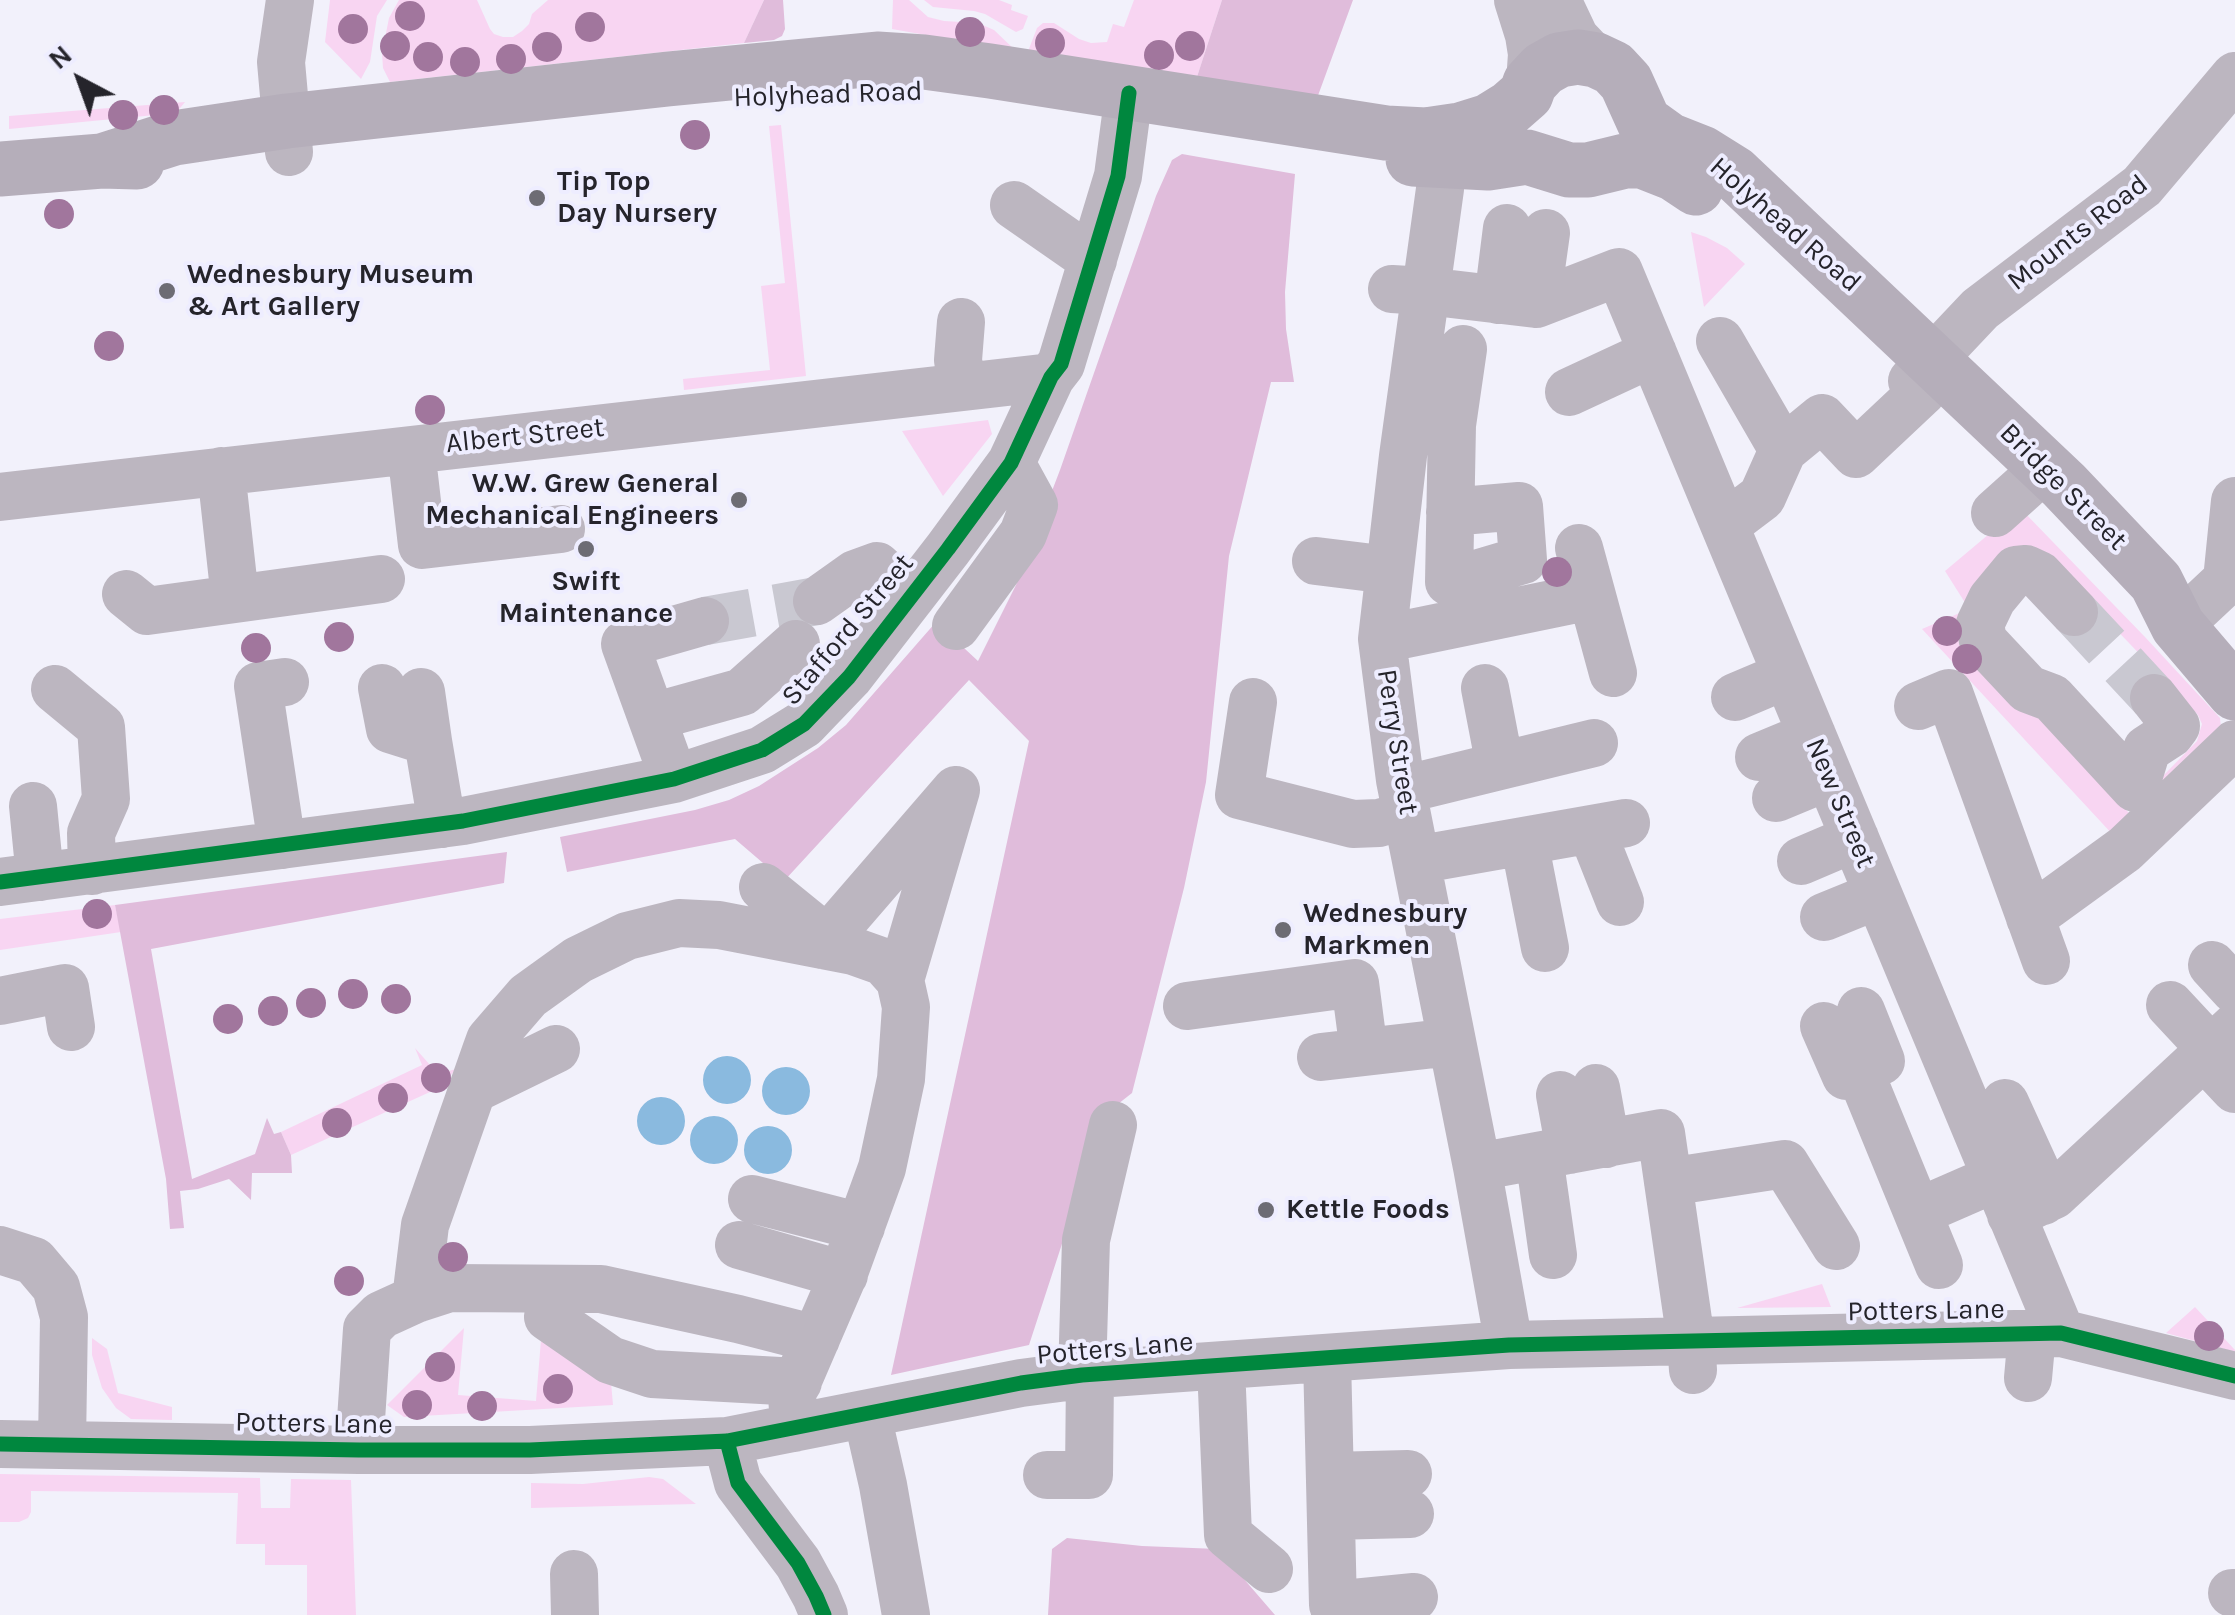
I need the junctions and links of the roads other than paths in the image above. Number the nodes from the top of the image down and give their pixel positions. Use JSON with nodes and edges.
{"nodes":[{"id":1,"x":290,"y":0,"type":"edge"},
{"id":2,"x":1518,"y":0,"type":"edge"},
{"id":3,"x":1557,"y":0,"type":"edge"},
{"id":4,"x":1596,"y":60,"type":"junction"},
{"id":5,"x":2235,"y":76,"type":"edge"},
{"id":6,"x":1528,"y":89,"type":"junction"},
{"id":7,"x":1634,"y":103,"type":"junction"},
{"id":8,"x":1127,"y":108,"type":"junction"},
{"id":9,"x":288,"y":137,"type":"junction"},
{"id":10,"x":1440,"y":148,"type":"junction"},
{"id":11,"x":1552,"y":164,"type":"junction"},
{"id":12,"x":1606,"y":164,"type":"junction"},
{"id":13,"x":0,"y":169,"type":"edge"},
{"id":14,"x":1014,"y":206,"type":"dead end"},
{"id":15,"x":1527,"y":230,"type":"dead end"},
{"id":16,"x":1093,"y":260,"type":"junction"},
{"id":17,"x":1409,"y":290,"type":"junction"},
{"id":18,"x":1517,"y":302,"type":"junction"},
{"id":19,"x":1720,"y":341,"type":"dead end"},
{"id":20,"x":1652,"y":353,"type":"junction"},
{"id":21,"x":1922,"y":375,"type":"junction"},
{"id":22,"x":1051,"y":377,"type":"junction"},
{"id":23,"x":1569,"y":392,"type":"dead end"},
{"id":24,"x":1441,"y":426,"type":"junction"},
{"id":25,"x":411,"y":450,"type":"junction"},
{"id":26,"x":1782,"y":450,"type":"junction"},
{"id":27,"x":243,"y":457,"type":"junction"},
{"id":28,"x":1012,"y":463,"type":"junction"},
{"id":29,"x":0,"y":496,"type":"edge"},
{"id":30,"x":2235,"y":501,"type":"edge"},
{"id":31,"x":1450,"y":512,"type":"dead end"},
{"id":32,"x":562,"y":529,"type":"dead end"},
{"id":33,"x":1735,"y":538,"type":"junction"},
{"id":34,"x":2091,"y":554,"type":"junction"},
{"id":35,"x":1316,"y":561,"type":"dead end"},
{"id":36,"x":1389,"y":570,"type":"junction"},
{"id":37,"x":380,"y":579,"type":"dead end"},
{"id":38,"x":126,"y":594,"type":"dead end"},
{"id":39,"x":911,"y":597,"type":"junction"},
{"id":40,"x":235,"y":598,"type":"junction"},
{"id":41,"x":817,"y":600,"type":"tunnel mouth"},
{"id":42,"x":2074,"y":612,"type":"tunnel mouth"},
{"id":43,"x":705,"y":621,"type":"tunnel mouth"},
{"id":44,"x":956,"y":626,"type":"dead end"},
{"id":45,"x":2178,"y":626,"type":"junction"},
{"id":46,"x":1777,"y":638,"type":"junction"},
{"id":47,"x":1382,"y":639,"type":"junction"},
{"id":48,"x":796,"y":644,"type":"dead end"},
{"id":49,"x":1621,"y":654,"type":"dead end"},
{"id":50,"x":285,"y":682,"type":"dead end"},
{"id":51,"x":1484,"y":688,"type":"dead end"},
{"id":52,"x":2233,"y":688,"type":"edge"},
{"id":53,"x":54,"y":689,"type":"dead end"},
{"id":54,"x":402,"y":690,"type":"dead end"},
{"id":55,"x":1735,"y":697,"type":"dead end"},
{"id":56,"x":2154,"y":698,"type":"tunnel mouth"},
{"id":57,"x":1253,"y":702,"type":"dead end"},
{"id":58,"x":652,"y":717,"type":"junction"},
{"id":59,"x":1937,"y":725,"type":"dead end"},
{"id":60,"x":1594,"y":744,"type":"dead end"},
{"id":61,"x":2235,"y":744,"type":"edge"},
{"id":62,"x":1820,"y":756,"type":"junction"},
{"id":63,"x":1500,"y":766,"type":"junction"},
{"id":64,"x":1768,"y":778,"type":"dead end"},
{"id":65,"x":674,"y":780,"type":"junction"},
{"id":66,"x":2147,"y":801,"type":"junction"},
{"id":67,"x":33,"y":806,"type":"dead end"},
{"id":68,"x":1408,"y":822,"type":"junction"},
{"id":69,"x":442,"y":824,"type":"junction"},
{"id":70,"x":1854,"y":838,"type":"junction"},
{"id":71,"x":1524,"y":841,"type":"junction"},
{"id":72,"x":282,"y":845,"type":"junction"},
{"id":73,"x":1801,"y":861,"type":"dead end"},
{"id":74,"x":92,"y":871,"type":"junction"},
{"id":75,"x":20,"y":880,"type":"edge"},
{"id":76,"x":763,"y":887,"type":"dead end"},
{"id":77,"x":1878,"y":895,"type":"junction"},
{"id":78,"x":1620,"y":902,"type":"dead end"},
{"id":79,"x":1824,"y":916,"type":"dead end"},
{"id":80,"x":824,"y":942,"type":"junction"},
{"id":81,"x":1545,"y":948,"type":"dead end"},
{"id":82,"x":900,"y":980,"type":"junction"},
{"id":83,"x":0,"y":1001,"type":"edge"},
{"id":84,"x":2170,"y":1005,"type":"dead end"},
{"id":85,"x":1187,"y":1006,"type":"dead end"},
{"id":86,"x":1843,"y":1018,"type":"dead end"},
{"id":87,"x":71,"y":1026,"type":"dead end"},
{"id":88,"x":1452,"y":1042,"type":"junction"},
{"id":89,"x":556,"y":1050,"type":"dead end"},
{"id":90,"x":2221,"y":1055,"type":"edge"},
{"id":91,"x":472,"y":1090,"type":"junction"},
{"id":92,"x":1578,"y":1092,"type":"dead end"},
{"id":93,"x":2005,"y":1103,"type":"dead end"},
{"id":94,"x":1113,"y":1125,"type":"dead end"},
{"id":95,"x":1572,"y":1150,"type":"junction"},
{"id":96,"x":1477,"y":1167,"type":"junction"},
{"id":97,"x":1668,"y":1182,"type":"junction"},
{"id":98,"x":2017,"y":1198,"type":"junction"},
{"id":99,"x":1918,"y":1212,"type":"junction"},
{"id":100,"x":746,"y":1221,"type":"dead end"},
{"id":101,"x":1836,"y":1246,"type":"dead end"},
{"id":102,"x":0,"y":1250,"type":"edge"},
{"id":103,"x":852,"y":1251,"type":"junction"},
{"id":104,"x":1553,"y":1255,"type":"dead end"},
{"id":105,"x":1939,"y":1265,"type":"dead end"},
{"id":106,"x":398,"y":1307,"type":"junction"},
{"id":107,"x":2040,"y":1348,"type":"junction"},
{"id":108,"x":1505,"y":1357,"type":"junction"},
{"id":109,"x":1327,"y":1358,"type":"junction"},
{"id":110,"x":1692,"y":1358,"type":"junction"},
{"id":111,"x":1246,"y":1370,"type":"junction"},
{"id":112,"x":1086,"y":1374,"type":"junction"},
{"id":113,"x":2235,"y":1376,"type":"edge"},
{"id":114,"x":804,"y":1378,"type":"junction"},
{"id":115,"x":867,"y":1415,"type":"junction"},
{"id":116,"x":728,"y":1441,"type":"junction"},
{"id":117,"x":0,"y":1444,"type":"edge"},
{"id":118,"x":62,"y":1444,"type":"junction"},
{"id":119,"x":359,"y":1450,"type":"junction"},
{"id":120,"x":1047,"y":1475,"type":"dead end"},
{"id":121,"x":1409,"y":1494,"type":"dead end"},
{"id":122,"x":1330,"y":1496,"type":"junction"},
{"id":123,"x":1269,"y":1569,"type":"dead end"},
{"id":124,"x":1414,"y":1596,"type":"dead end"},
{"id":125,"x":824,"y":1615,"type":"edge"},
{"id":126,"x":906,"y":1615,"type":"edge"}],
"edges":[{"from":1,"to":9,"type":"street"},
{"from":2,"to":6,"type":"street"},
{"from":3,"to":4,"type":"street"},
{"from":4,"to":6,"type":"main road","name":"Holyhead Road"},
{"from":4,"to":7,"type":"main road","name":"Holyhead Road"},
{"from":5,"to":21,"type":"street","name":"Mounts Road"},
{"from":6,"to":10,"type":"main road","name":"Holyhead Road"},
{"from":6,"to":11,"type":"main road"},
{"from":7,"to":12,"type":"main road"},
{"from":7,"to":21,"type":"main road","name":"Holyhead Road"},
{"from":8,"to":9,"type":"main road","name":"Holyhead Road"},
{"from":8,"to":9,"type":"main road","name":"Holyhead Road"},
{"from":8,"to":10,"type":"main road","name":"Holyhead Road"},
{"from":8,"to":16,"type":"street","name":"Stafford Street"},
{"from":9,"to":13,"type":"main road","name":"Holyhead Road"},
{"from":10,"to":11,"type":"main road","name":"Holyhead Road"},
{"from":10,"to":17,"type":"street","name":"Perry Street"},
{"from":11,"to":12,"type":"main road","name":"Holyhead Road"},
{"from":12,"to":21,"type":"main road","name":"Holyhead Road"},
{"from":14,"to":16,"type":"street"},
{"from":15,"to":18,"type":"street"},
{"from":16,"to":22,"type":"street","name":"Stafford Street"},
{"from":17,"to":18,"type":"street"},
{"from":17,"to":24,"type":"street","name":"Perry Street"},
{"from":18,"to":20,"type":"street","name":"New Street"},
{"from":19,"to":26,"type":"street"},
{"from":20,"to":23,"type":"street"},
{"from":20,"to":33,"type":"street","name":"New Street"},
{"from":21,"to":26,"type":"street","name":"Mounts Road"},
{"from":21,"to":34,"type":"street"},
{"from":21,"to":34,"type":"main road","name":"Bridge Street"},
{"from":21,"to":45,"type":"main road","name":"Bridge Street"},
{"from":22,"to":25,"type":"street","name":"Albert Street"},
{"from":22,"to":28,"type":"street","name":"Stafford Street"},
{"from":24,"to":31,"type":"street"},
{"from":24,"to":36,"type":"street","name":"Perry Street"},
{"from":25,"to":27,"type":"street","name":"Albert Street"},
{"from":25,"to":32,"type":"street"},
{"from":26,"to":33,"type":"street"},
{"from":27,"to":29,"type":"street","name":"Albert Street"},
{"from":27,"to":40,"type":"street"},
{"from":28,"to":39,"type":"street","name":"Stafford Street"},
{"from":28,"to":44,"type":"street"},
{"from":30,"to":45,"type":"street"},
{"from":33,"to":46,"type":"street","name":"New Street"},
{"from":34,"to":45,"type":"main road","name":"Bridge Street"},
{"from":35,"to":36,"type":"street"},
{"from":36,"to":47,"type":"street","name":"Perry Street"},
{"from":37,"to":40,"type":"street"},
{"from":38,"to":40,"type":"street"},
{"from":39,"to":41,"type":"street"},
{"from":39,"to":65,"type":"street","name":"Stafford Street"},
{"from":42,"to":66,"type":"street"},
{"from":43,"to":58,"type":"street"},
{"from":45,"to":52,"type":"main road","name":"Bridge Street"},
{"from":46,"to":55,"type":"street"},
{"from":46,"to":62,"type":"street","name":"New Street"},
{"from":47,"to":49,"type":"street"},
{"from":47,"to":68,"type":"street","name":"Perry Street"},
{"from":48,"to":58,"type":"street"},
{"from":50,"to":72,"type":"street"},
{"from":51,"to":63,"type":"street"},
{"from":53,"to":74,"type":"street"},
{"from":54,"to":69,"type":"street"},
{"from":56,"to":66,"type":"street"},
{"from":57,"to":68,"type":"street"},
{"from":58,"to":65,"type":"street"},
{"from":59,"to":66,"type":"street"},
{"from":60,"to":63,"type":"street"},
{"from":61,"to":66,"type":"street"},
{"from":62,"to":64,"type":"street"},
{"from":62,"to":70,"type":"street","name":"New Street"},
{"from":63,"to":68,"type":"street"},
{"from":65,"to":69,"type":"street","name":"Stafford Street"},
{"from":67,"to":75,"type":"street"},
{"from":68,"to":71,"type":"street"},
{"from":68,"to":88,"type":"street","name":"Perry Street"},
{"from":69,"to":72,"type":"street","name":"Stafford Street"},
{"from":70,"to":73,"type":"street"},
{"from":70,"to":77,"type":"street","name":"New Street"},
{"from":71,"to":78,"type":"street"},
{"from":71,"to":81,"type":"street"},
{"from":72,"to":74,"type":"street","name":"Stafford Street"},
{"from":74,"to":75,"type":"street","name":"Stafford Street"},
{"from":76,"to":80,"type":"street"},
{"from":77,"to":79,"type":"street"},
{"from":77,"to":98,"type":"street","name":"New Street"},
{"from":80,"to":82,"type":"street"},
{"from":80,"to":82,"type":"street"},
{"from":80,"to":91,"type":"street"},
{"from":82,"to":103,"type":"street"},
{"from":83,"to":87,"type":"street"},
{"from":84,"to":90,"type":"street"},
{"from":85,"to":88,"type":"street"},
{"from":86,"to":99,"type":"street"},
{"from":88,"to":96,"type":"street","name":"Perry Street"},
{"from":89,"to":91,"type":"street"},
{"from":90,"to":98,"type":"street"},
{"from":91,"to":106,"type":"street"},
{"from":92,"to":95,"type":"street"},
{"from":93,"to":98,"type":"street"},
{"from":94,"to":112,"type":"street"},
{"from":95,"to":96,"type":"street"},
{"from":95,"to":97,"type":"street"},
{"from":95,"to":104,"type":"street"},
{"from":96,"to":108,"type":"street","name":"Perry Street"},
{"from":97,"to":101,"type":"street"},
{"from":97,"to":110,"type":"street"},
{"from":98,"to":99,"type":"street"},
{"from":98,"to":107,"type":"street","name":"New Street"},
{"from":99,"to":105,"type":"street"},
{"from":100,"to":103,"type":"street"},
{"from":102,"to":118,"type":"street"},
{"from":103,"to":114,"type":"street"},
{"from":106,"to":114,"type":"street"},
{"from":106,"to":114,"type":"street"},
{"from":106,"to":119,"type":"street"},
{"from":107,"to":110,"type":"street","name":"Potters Lane"},
{"from":107,"to":113,"type":"street","name":"Potters Lane"},
{"from":108,"to":109,"type":"street","name":"Potters Lane"},
{"from":108,"to":110,"type":"street","name":"Potters Lane"},
{"from":109,"to":111,"type":"street","name":"Potters Lane"},
{"from":109,"to":122,"type":"street"},
{"from":111,"to":112,"type":"street","name":"Potters Lane"},
{"from":111,"to":123,"type":"street"},
{"from":112,"to":115,"type":"street","name":"Potters Lane"},
{"from":112,"to":120,"type":"street"},
{"from":114,"to":115,"type":"street","name":"Potters Lane"},
{"from":114,"to":116,"type":"street","name":"Potters Lane"},
{"from":115,"to":126,"type":"street"},
{"from":116,"to":119,"type":"street","name":"Potters Lane"},
{"from":116,"to":125,"type":"street"},
{"from":117,"to":118,"type":"street","name":"Potters Lane"},
{"from":118,"to":119,"type":"street","name":"Potters Lane"},
{"from":121,"to":122,"type":"street"},
{"from":122,"to":124,"type":"street"}]}
